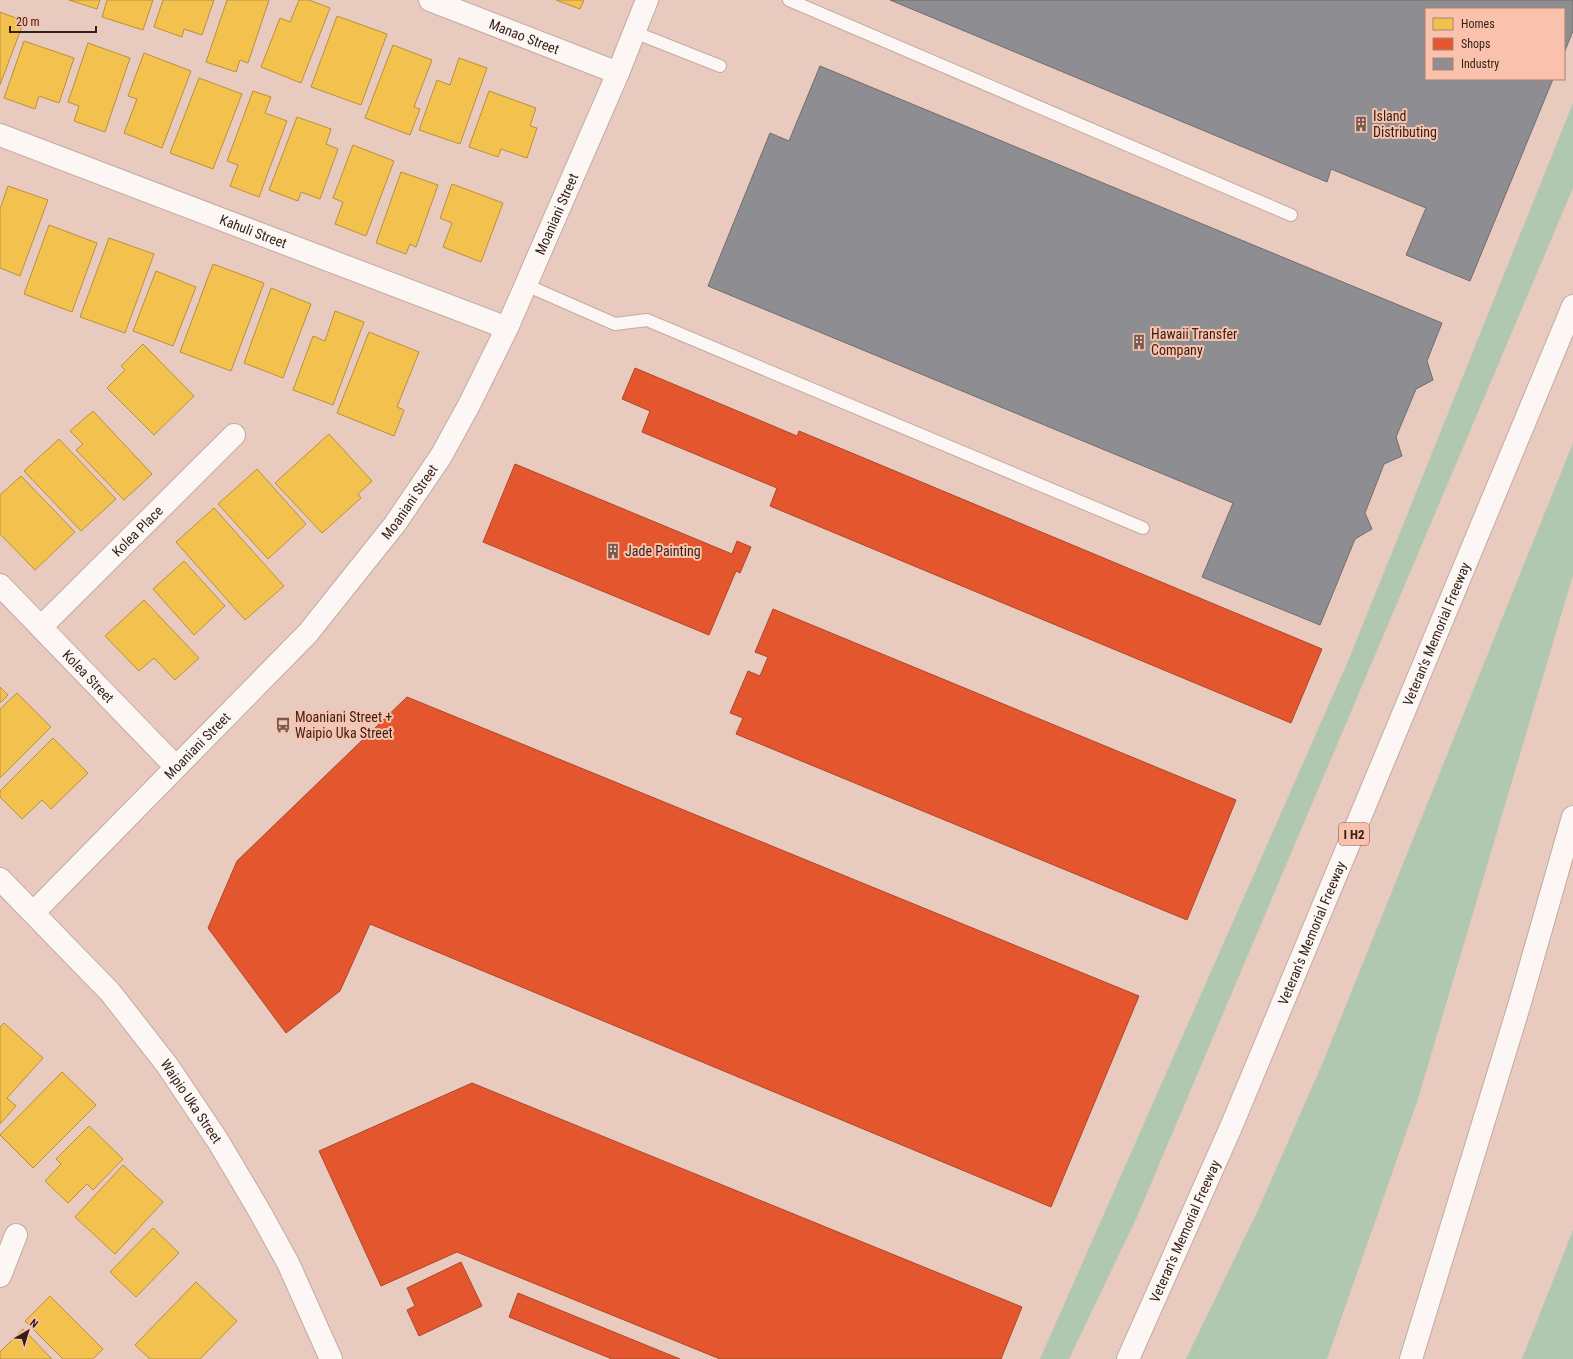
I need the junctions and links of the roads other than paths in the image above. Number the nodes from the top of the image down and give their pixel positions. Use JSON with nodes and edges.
{"nodes":[{"id":1,"x":430,"y":0,"type":"edge"},
{"id":2,"x":647,"y":0,"type":"edge"},
{"id":3,"x":789,"y":0,"type":"edge"},
{"id":4,"x":634,"y":32,"type":"junction"},
{"id":5,"x":720,"y":66,"type":"dead end"},
{"id":6,"x":618,"y":73,"type":"junction"},
{"id":7,"x":0,"y":135,"type":"edge"},
{"id":8,"x":1291,"y":215,"type":"dead end"},
{"id":9,"x":526,"y":285,"type":"junction"},
{"id":10,"x":1573,"y":306,"type":"edge"},
{"id":11,"x":507,"y":328,"type":"junction"},
{"id":12,"x":234,"y":435,"type":"dead end"},
{"id":13,"x":1143,"y":528,"type":"dead end"},
{"id":14,"x":0,"y":585,"type":"edge"},
{"id":15,"x":41,"y":627,"type":"junction"},
{"id":16,"x":176,"y":767,"type":"junction"},
{"id":17,"x":1573,"y":817,"type":"edge"},
{"id":18,"x":0,"y":878,"type":"edge"},
{"id":19,"x":34,"y":912,"type":"junction"},
{"id":20,"x":16,"y":1235,"type":"dead end"},
{"id":21,"x":0,"y":1276,"type":"edge"},
{"id":22,"x":331,"y":1359,"type":"edge"},
{"id":23,"x":1128,"y":1359,"type":"edge"},
{"id":24,"x":1411,"y":1359,"type":"edge"}],
"edges":[{"from":1,"to":6,"type":"main road","name":"Manao Street"},
{"from":2,"to":4,"type":"main road","name":"Moaniani Street"},
{"from":3,"to":8,"type":"lane"},
{"from":4,"to":5,"type":"lane"},
{"from":4,"to":6,"type":"main road","name":"Moaniani Street"},
{"from":6,"to":9,"type":"main road","name":"Moaniani Street"},
{"from":7,"to":11,"type":"main road","name":"Kahuli Street"},
{"from":9,"to":11,"type":"main road","name":"Moaniani Street"},
{"from":9,"to":13,"type":"lane"},
{"from":10,"to":23,"type":"main road","name":"Veteran's Memorial Freeway","number":"I H2"},
{"from":11,"to":16,"type":"main road","name":"Moaniani Street"},
{"from":12,"to":15,"type":"main road","name":"Kolea Place"},
{"from":14,"to":15,"type":"main road","name":"Kolea Street"},
{"from":15,"to":16,"type":"main road","name":"Kolea Street"},
{"from":16,"to":19,"type":"main road","name":"Moaniani Street"},
{"from":17,"to":24,"type":"main road"},
{"from":18,"to":19,"type":"main road","name":"Waipio Uka Street"},
{"from":19,"to":22,"type":"main road","name":"Waipio Uka Street"},
{"from":20,"to":21,"type":"main road"}]}
